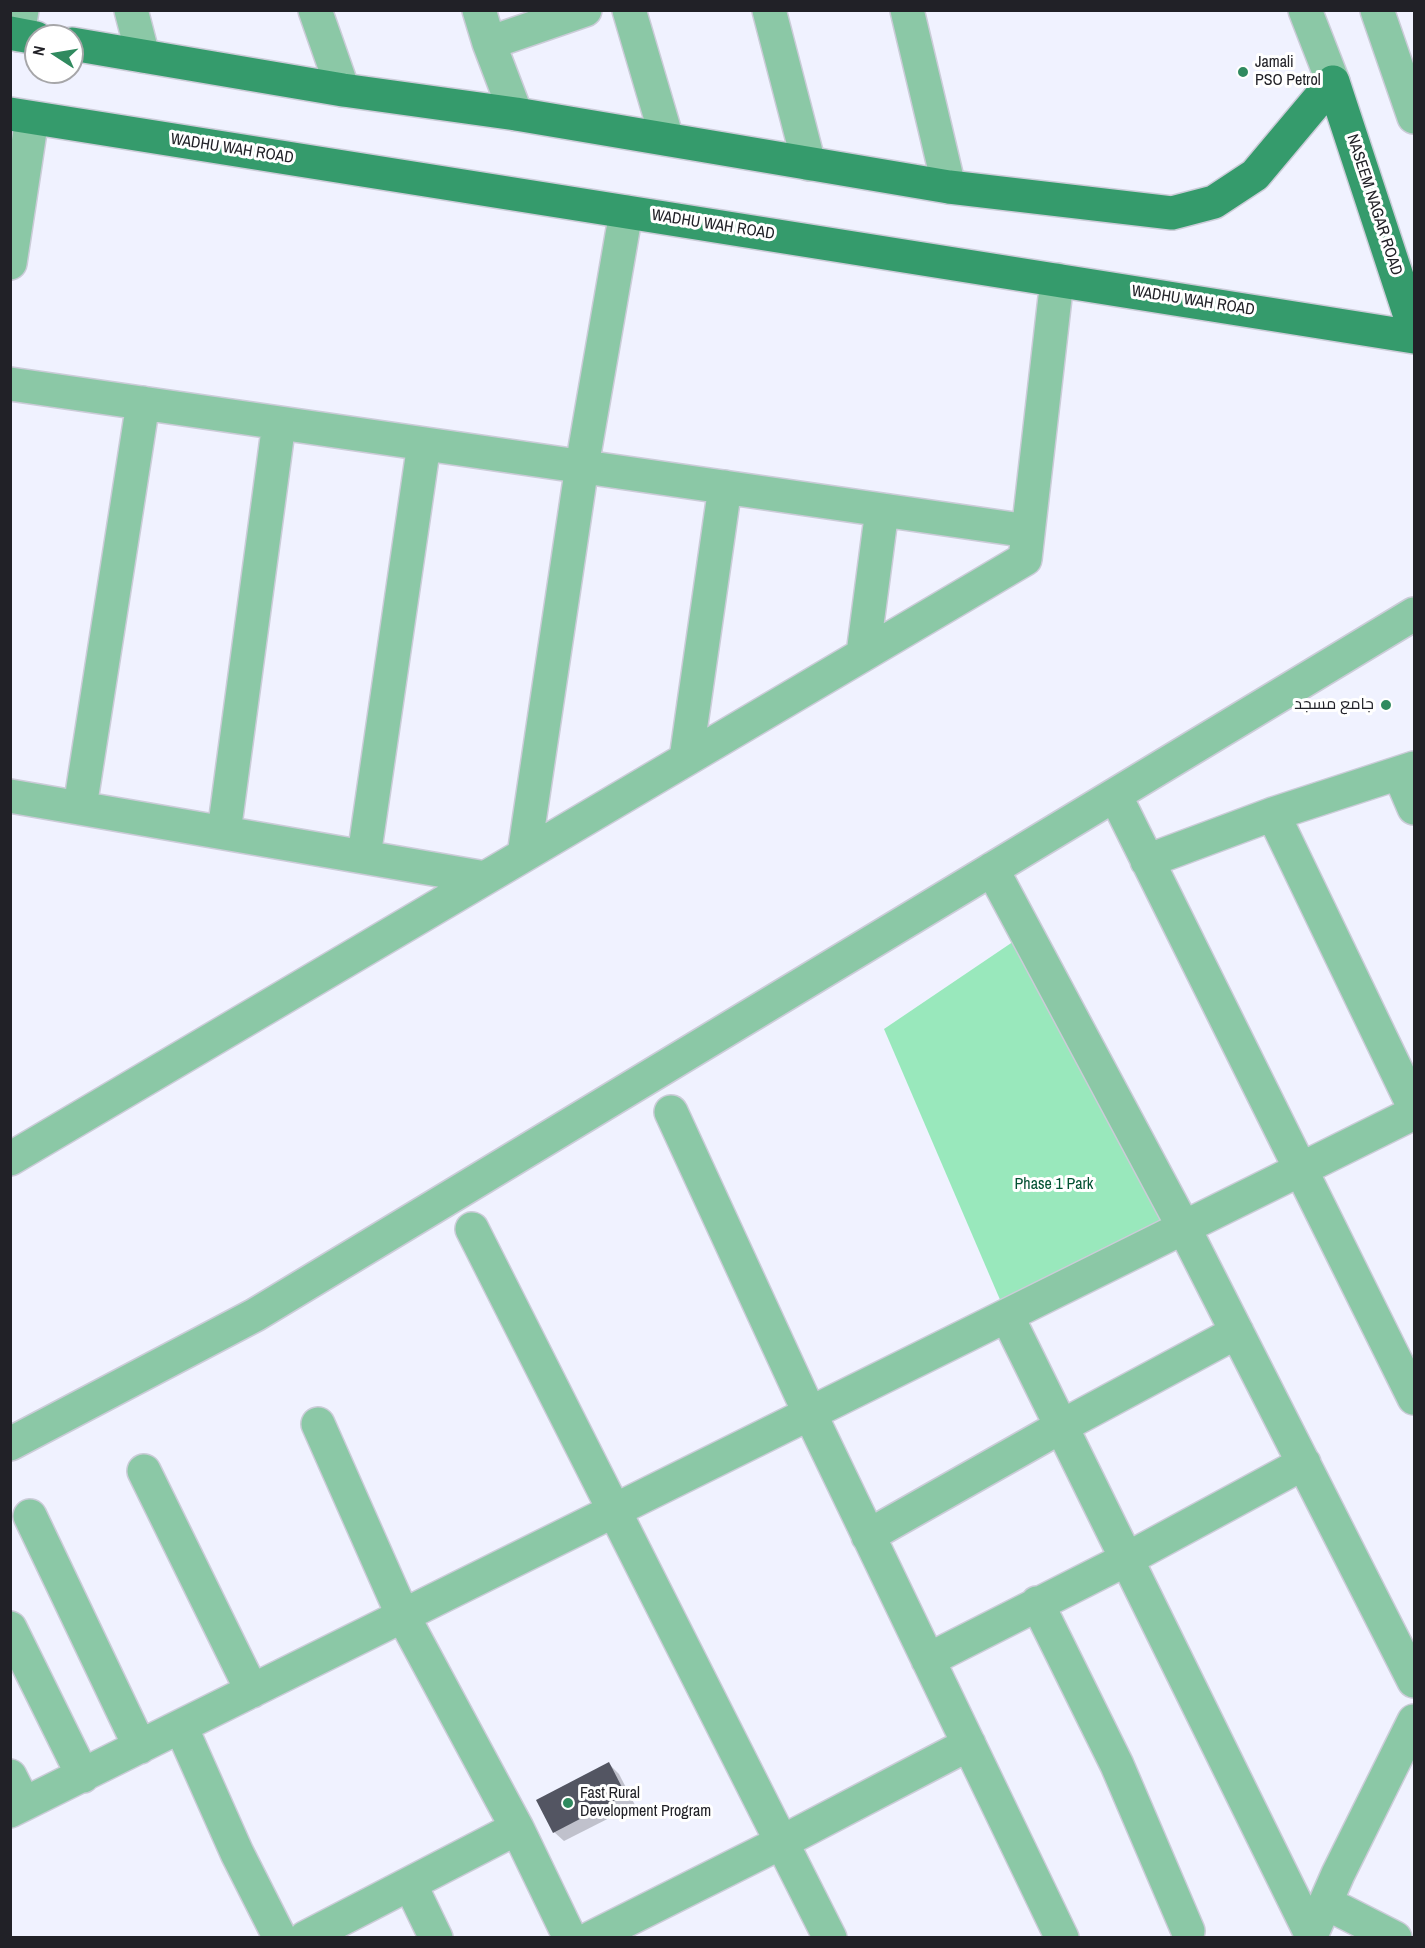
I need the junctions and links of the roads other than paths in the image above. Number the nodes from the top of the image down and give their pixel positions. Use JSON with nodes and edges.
{"nodes":[{"id":1,"x":131,"y":10,"type":"edge"},
{"id":2,"x":315,"y":10,"type":"edge"},
{"id":3,"x":479,"y":10,"type":"edge"},
{"id":4,"x":585,"y":10,"type":"edge"},
{"id":5,"x":629,"y":10,"type":"edge"},
{"id":6,"x":769,"y":10,"type":"edge"},
{"id":7,"x":907,"y":10,"type":"edge"},
{"id":8,"x":1305,"y":10,"type":"edge"},
{"id":9,"x":1377,"y":10,"type":"edge"},
{"id":10,"x":489,"y":44,"type":"junction"},
{"id":11,"x":84,"y":46,"type":"edge"},
{"id":12,"x":143,"y":56,"type":"junction"},
{"id":13,"x":1333,"y":82,"type":"junction"},
{"id":14,"x":343,"y":90,"type":"junction"},
{"id":15,"x":516,"y":114,"type":"junction"},
{"id":16,"x":21,"y":116,"type":"edge"},
{"id":17,"x":1414,"y":117,"type":"edge"},
{"id":18,"x":667,"y":139,"type":"junction"},
{"id":19,"x":809,"y":164,"type":"junction"},
{"id":20,"x":949,"y":187,"type":"junction"},
{"id":21,"x":626,"y":212,"type":"junction"},
{"id":22,"x":10,"y":263,"type":"edge"},
{"id":23,"x":1057,"y":280,"type":"junction"},
{"id":24,"x":1414,"y":328,"type":"edge"},
{"id":25,"x":1414,"y":337,"type":"edge"},
{"id":26,"x":10,"y":384,"type":"edge"},
{"id":27,"x":143,"y":403,"type":"junction"},
{"id":28,"x":279,"y":423,"type":"junction"},
{"id":29,"x":424,"y":444,"type":"junction"},
{"id":30,"x":582,"y":466,"type":"junction"},
{"id":31,"x":725,"y":487,"type":"junction"},
{"id":32,"x":882,"y":510,"type":"junction"},
{"id":33,"x":1028,"y":531,"type":"junction"},
{"id":34,"x":1414,"y":614,"type":"edge"},
{"id":35,"x":863,"y":654,"type":"junction"},
{"id":36,"x":686,"y":759,"type":"junction"},
{"id":37,"x":1407,"y":771,"type":"edge"},
{"id":38,"x":1115,"y":795,"type":"junction"},
{"id":39,"x":10,"y":796,"type":"edge"},
{"id":40,"x":80,"y":807,"type":"junction"},
{"id":41,"x":1414,"y":808,"type":"edge"},
{"id":42,"x":1273,"y":814,"type":"junction"},
{"id":43,"x":224,"y":832,"type":"junction"},
{"id":44,"x":524,"y":855,"type":"junction"},
{"id":45,"x":364,"y":856,"type":"junction"},
{"id":46,"x":1147,"y":861,"type":"junction"},
{"id":47,"x":992,"y":869,"type":"junction"},
{"id":48,"x":485,"y":878,"type":"junction"},
{"id":49,"x":1414,"y":1107,"type":"edge"},
{"id":50,"x":671,"y":1112,"type":"dead end"},
{"id":51,"x":1414,"y":1113,"type":"edge"},
{"id":52,"x":10,"y":1159,"type":"edge"},
{"id":53,"x":1301,"y":1170,"type":"junction"},
{"id":54,"x":1184,"y":1228,"type":"junction"},
{"id":55,"x":472,"y":1229,"type":"dead end"},
{"id":56,"x":1007,"y":1316,"type":"junction"},
{"id":57,"x":1237,"y":1332,"type":"junction"},
{"id":58,"x":1414,"y":1398,"type":"edge"},
{"id":59,"x":810,"y":1414,"type":"junction"},
{"id":60,"x":318,"y":1424,"type":"dead end"},
{"id":61,"x":1062,"y":1426,"type":"junction"},
{"id":62,"x":10,"y":1444,"type":"edge"},
{"id":63,"x":1304,"y":1463,"type":"junction"},
{"id":64,"x":144,"y":1471,"type":"dead end"},
{"id":65,"x":614,"y":1511,"type":"junction"},
{"id":66,"x":30,"y":1516,"type":"dead end"},
{"id":67,"x":868,"y":1536,"type":"junction"},
{"id":68,"x":1127,"y":1559,"type":"junction"},
{"id":69,"x":1037,"y":1604,"type":"junction"},
{"id":70,"x":403,"y":1616,"type":"junction"},
{"id":71,"x":10,"y":1628,"type":"edge"},
{"id":72,"x":928,"y":1660,"type":"junction"},
{"id":73,"x":1414,"y":1681,"type":"edge"},
{"id":74,"x":252,"y":1691,"type":"junction"},
{"id":75,"x":1414,"y":1721,"type":"edge"},
{"id":76,"x":181,"y":1727,"type":"junction"},
{"id":77,"x":969,"y":1744,"type":"junction"},
{"id":78,"x":140,"y":1747,"type":"junction"},
{"id":79,"x":1407,"y":1758,"type":"edge"},
{"id":80,"x":83,"y":1776,"type":"junction"},
{"id":81,"x":15,"y":1797,"type":"edge"},
{"id":82,"x":517,"y":1828,"type":"junction"},
{"id":83,"x":782,"y":1842,"type":"junction"},
{"id":84,"x":410,"y":1884,"type":"junction"},
{"id":85,"x":1326,"y":1903,"type":"junction"},
{"id":86,"x":338,"y":1930,"type":"edge"},
{"id":87,"x":1188,"y":1931,"type":"dead end"},
{"id":88,"x":1310,"y":1936,"type":"edge"},
{"id":89,"x":280,"y":1938,"type":"edge"},
{"id":90,"x":305,"y":1938,"type":"edge"},
{"id":91,"x":436,"y":1938,"type":"edge"},
{"id":92,"x":570,"y":1938,"type":"edge"},
{"id":93,"x":591,"y":1938,"type":"edge"},
{"id":94,"x":830,"y":1938,"type":"edge"},
{"id":95,"x":1062,"y":1938,"type":"edge"},
{"id":96,"x":1395,"y":1938,"type":"edge"}],
"edges":[{"from":1,"to":12,"type":"street"},
{"from":2,"to":14,"type":"street"},
{"from":3,"to":10,"type":"street"},
{"from":4,"to":10,"type":"street"},
{"from":5,"to":18,"type":"street"},
{"from":6,"to":19,"type":"street"},
{"from":7,"to":20,"type":"street"},
{"from":8,"to":13,"type":"street"},
{"from":9,"to":17,"type":"street"},
{"from":10,"to":15,"type":"street"},
{"from":11,"to":12,"type":"main road"},
{"from":12,"to":14,"type":"main road"},
{"from":13,"to":20,"type":"main road"},
{"from":13,"to":24,"type":"main road","name":"NASEEM NAGAR ROAD"},
{"from":14,"to":15,"type":"main road"},
{"from":15,"to":18,"type":"main road"},
{"from":16,"to":21,"type":"main road","name":"WADHU WAH ROAD"},
{"from":16,"to":22,"type":"street"},
{"from":18,"to":19,"type":"main road"},
{"from":19,"to":20,"type":"main road"},
{"from":21,"to":23,"type":"main road","name":"WADHU WAH ROAD"},
{"from":21,"to":30,"type":"street"},
{"from":23,"to":25,"type":"main road","name":"WADHU WAH ROAD"},
{"from":23,"to":33,"type":"street"},
{"from":26,"to":27,"type":"street"},
{"from":27,"to":28,"type":"street"},
{"from":27,"to":40,"type":"street"},
{"from":28,"to":29,"type":"street"},
{"from":28,"to":43,"type":"street"},
{"from":29,"to":30,"type":"street"},
{"from":29,"to":45,"type":"street"},
{"from":30,"to":31,"type":"street"},
{"from":30,"to":44,"type":"street"},
{"from":31,"to":32,"type":"street"},
{"from":31,"to":36,"type":"street"},
{"from":32,"to":33,"type":"street"},
{"from":32,"to":35,"type":"street"},
{"from":33,"to":35,"type":"street"},
{"from":34,"to":38,"type":"street"},
{"from":35,"to":36,"type":"street"},
{"from":36,"to":44,"type":"street"},
{"from":37,"to":41,"type":"street"},
{"from":37,"to":42,"type":"street"},
{"from":38,"to":46,"type":"street"},
{"from":38,"to":47,"type":"street"},
{"from":39,"to":40,"type":"street"},
{"from":40,"to":43,"type":"street"},
{"from":42,"to":46,"type":"street"},
{"from":42,"to":49,"type":"street"},
{"from":43,"to":45,"type":"street"},
{"from":44,"to":48,"type":"street"},
{"from":45,"to":48,"type":"street"},
{"from":46,"to":53,"type":"street"},
{"from":47,"to":54,"type":"street"},
{"from":47,"to":62,"type":"street"},
{"from":48,"to":52,"type":"street"},
{"from":50,"to":59,"type":"street"},
{"from":51,"to":53,"type":"street"},
{"from":53,"to":54,"type":"street"},
{"from":53,"to":58,"type":"street"},
{"from":54,"to":56,"type":"street"},
{"from":54,"to":57,"type":"street"},
{"from":55,"to":65,"type":"street"},
{"from":56,"to":59,"type":"street"},
{"from":56,"to":61,"type":"street"},
{"from":57,"to":61,"type":"street"},
{"from":57,"to":63,"type":"street"},
{"from":59,"to":65,"type":"street"},
{"from":59,"to":67,"type":"street"},
{"from":60,"to":70,"type":"street"},
{"from":61,"to":67,"type":"street"},
{"from":61,"to":68,"type":"street"},
{"from":63,"to":68,"type":"street"},
{"from":63,"to":73,"type":"street"},
{"from":64,"to":74,"type":"street"},
{"from":65,"to":70,"type":"street"},
{"from":65,"to":83,"type":"street"},
{"from":66,"to":78,"type":"street"},
{"from":67,"to":72,"type":"street"},
{"from":68,"to":69,"type":"street"},
{"from":68,"to":88,"type":"street"},
{"from":69,"to":72,"type":"street"},
{"from":69,"to":87,"type":"street"},
{"from":70,"to":74,"type":"street"},
{"from":70,"to":82,"type":"street"},
{"from":71,"to":80,"type":"street"},
{"from":72,"to":77,"type":"street"},
{"from":74,"to":76,"type":"street"},
{"from":75,"to":79,"type":"street"},
{"from":76,"to":78,"type":"street"},
{"from":76,"to":89,"type":"street"},
{"from":77,"to":83,"type":"street"},
{"from":77,"to":95,"type":"street"},
{"from":78,"to":80,"type":"street"},
{"from":79,"to":85,"type":"street"},
{"from":80,"to":81,"type":"street"},
{"from":82,"to":84,"type":"street"},
{"from":82,"to":92,"type":"street"},
{"from":83,"to":93,"type":"street"},
{"from":83,"to":94,"type":"street"},
{"from":84,"to":86,"type":"street"},
{"from":84,"to":91,"type":"street"},
{"from":85,"to":88,"type":"street"},
{"from":85,"to":96,"type":"street"},
{"from":86,"to":90,"type":"street"}]}
